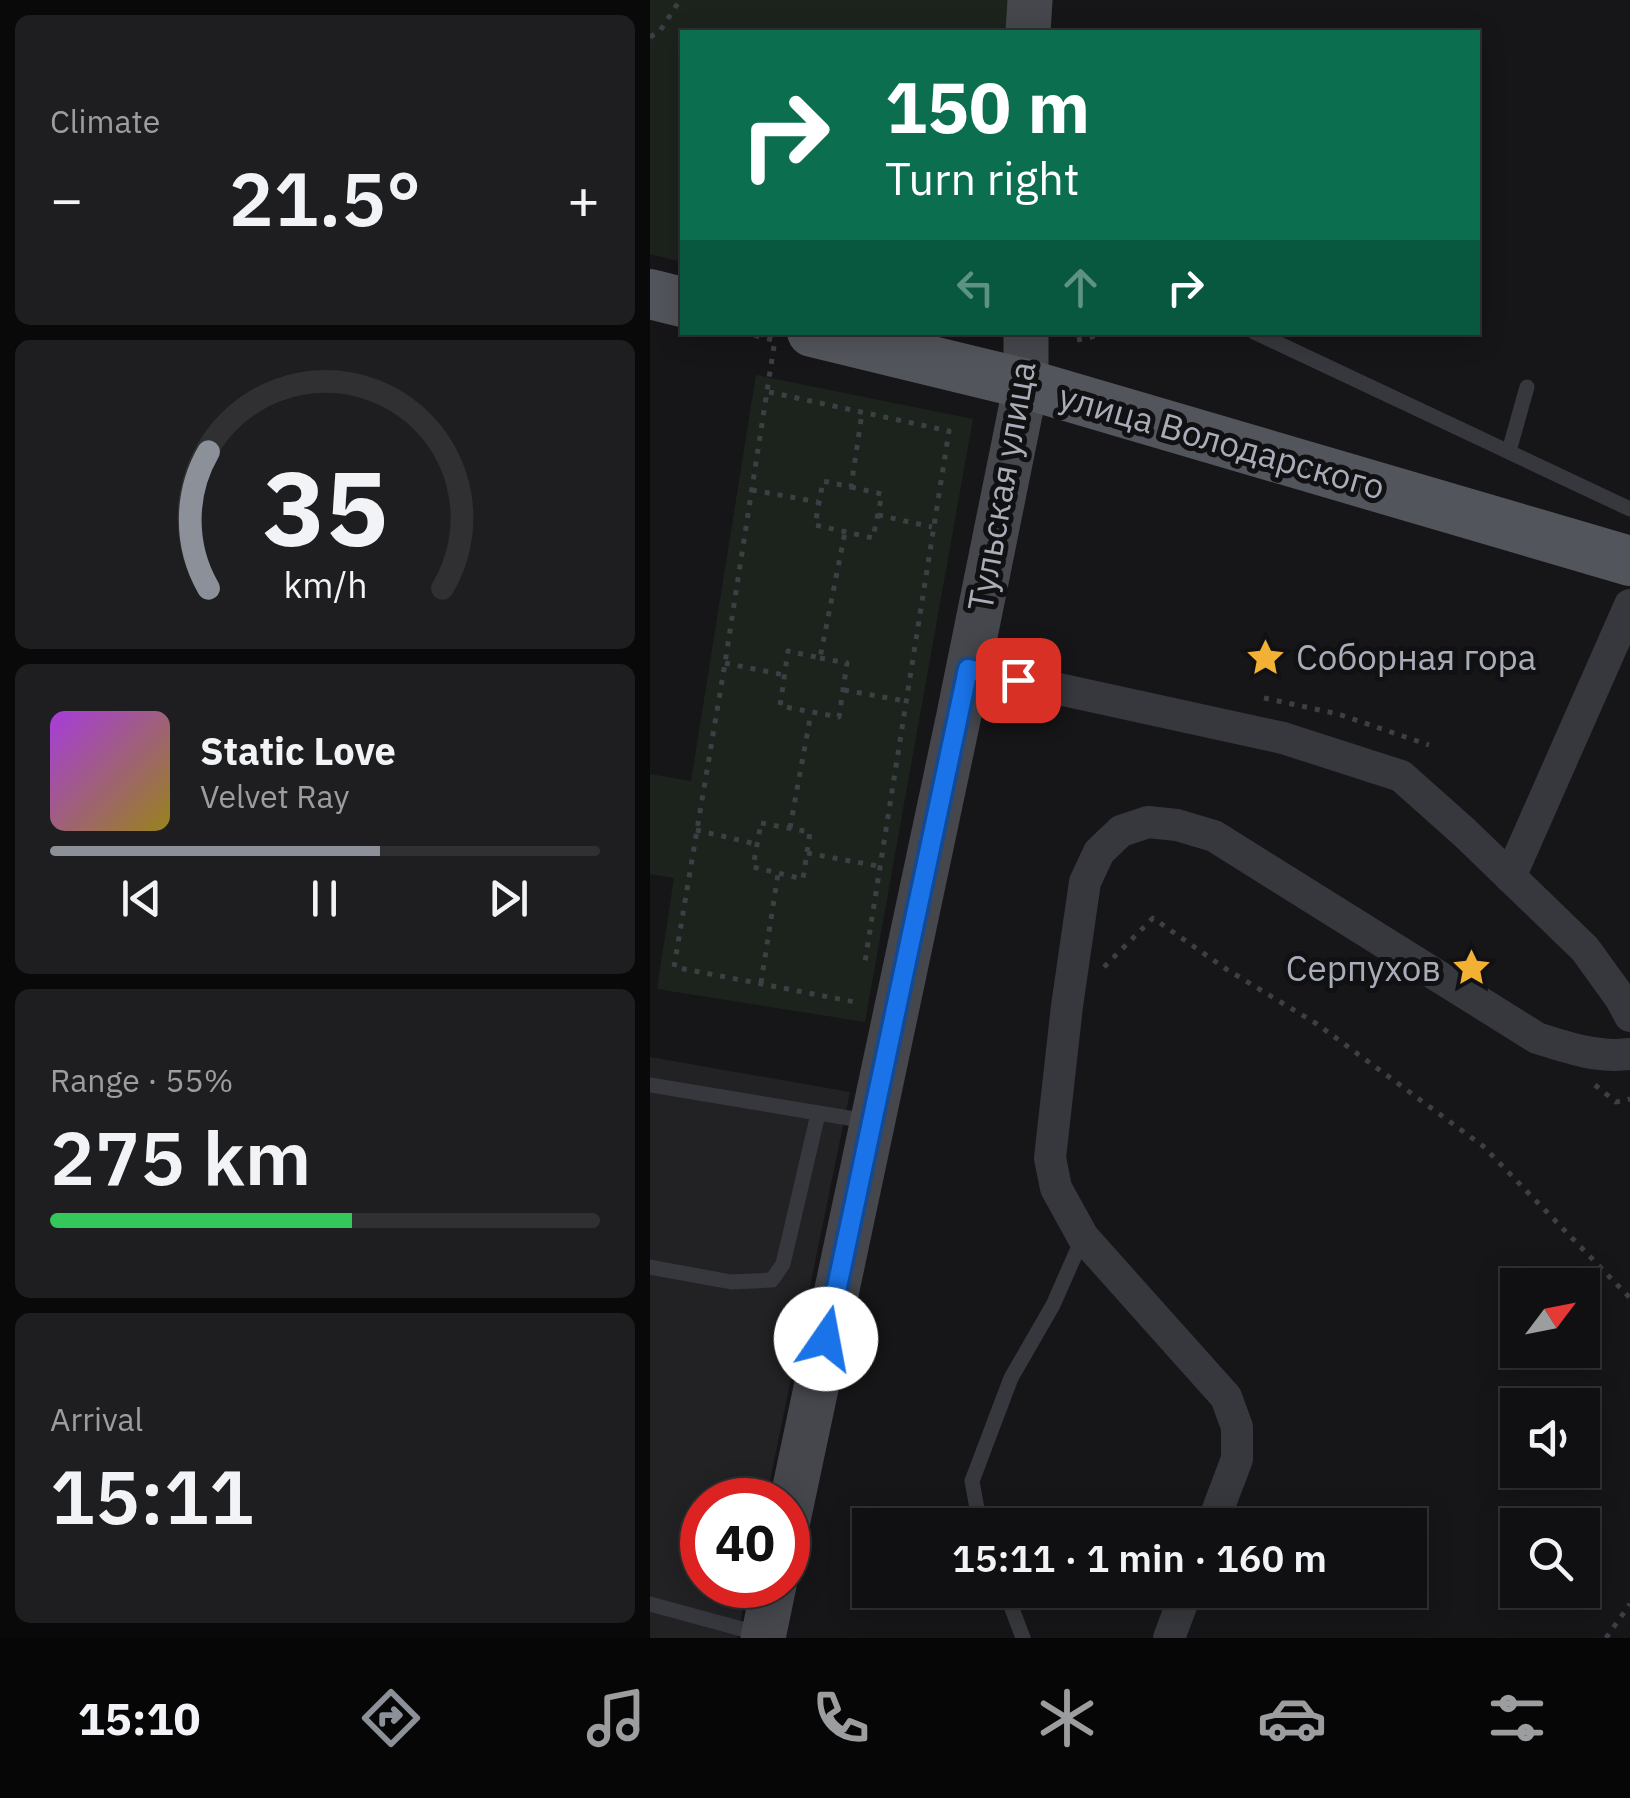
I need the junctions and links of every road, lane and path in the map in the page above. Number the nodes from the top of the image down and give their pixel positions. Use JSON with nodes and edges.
{"nodes":[{"id":1,"x":675,"y":0,"type":"edge"},
{"id":2,"x":1030,"y":0,"type":"edge"},
{"id":3,"x":1028,"y":30,"type":"edge"},
{"id":4,"x":650,"y":38,"type":"edge"},
{"id":5,"x":650,"y":294,"type":"edge"},
{"id":6,"x":680,"y":302,"type":"edge"},
{"id":7,"x":1026,"y":335,"type":"edge"},
{"id":8,"x":1100,"y":335,"type":"edge"},
{"id":9,"x":1260,"y":335,"type":"edge"},
{"id":10,"x":794,"y":336,"type":"edge"},
{"id":11,"x":1076,"y":340,"type":"dead end"},
{"id":12,"x":1026,"y":384,"type":"junction"},
{"id":13,"x":1527,"y":387,"type":"dead end"},
{"id":14,"x":769,"y":392,"type":"junction"},
{"id":15,"x":862,"y":413,"type":"junction"},
{"id":16,"x":1508,"y":451,"type":"junction"},
{"id":17,"x":852,"y":487,"type":"junction"},
{"id":18,"x":751,"y":490,"type":"junction"},
{"id":19,"x":818,"y":502,"type":"junction"},
{"id":20,"x":1630,"y":509,"type":"edge"},
{"id":21,"x":878,"y":515,"type":"junction"},
{"id":22,"x":932,"y":527,"type":"junction"},
{"id":23,"x":845,"y":532,"type":"junction"},
{"id":24,"x":1630,"y":560,"type":"edge"},
{"id":25,"x":1630,"y":605,"type":"edge"},
{"id":26,"x":820,"y":658,"type":"junction"},
{"id":27,"x":725,"y":663,"type":"junction"},
{"id":28,"x":968,"y":669,"type":"junction"},
{"id":29,"x":784,"y":675,"type":"junction"},
{"id":30,"x":844,"y":690,"type":"junction"},
{"id":31,"x":906,"y":701,"type":"junction"},
{"id":32,"x":811,"y":713,"type":"junction"},
{"id":33,"x":790,"y":828,"type":"junction"},
{"id":34,"x":696,"y":830,"type":"junction"},
{"id":35,"x":756,"y":844,"type":"junction"},
{"id":36,"x":807,"y":854,"type":"junction"},
{"id":37,"x":879,"y":866,"type":"junction"},
{"id":38,"x":778,"y":874,"type":"junction"},
{"id":39,"x":1510,"y":877,"type":"junction"},
{"id":40,"x":865,"y":964,"type":"dead end"},
{"id":41,"x":760,"y":984,"type":"junction"},
{"id":42,"x":860,"y":1004,"type":"dead end"},
{"id":43,"x":1066,"y":1006,"type":"junction"},
{"id":44,"x":1630,"y":1016,"type":"edge"},
{"id":45,"x":1630,"y":1054,"type":"edge"},
{"id":46,"x":650,"y":1085,"type":"edge"},
{"id":47,"x":818,"y":1114,"type":"junction"},
{"id":48,"x":871,"y":1122,"type":"junction"},
{"id":49,"x":1083,"y":1237,"type":"junction"},
{"id":50,"x":650,"y":1267,"type":"edge"},
{"id":51,"x":1630,"y":1298,"type":"edge"},
{"id":52,"x":797,"y":1478,"type":"edge"},
{"id":53,"x":977,"y":1508,"type":"edge"},
{"id":54,"x":1218,"y":1508,"type":"edge"},
{"id":55,"x":650,"y":1604,"type":"edge"},
{"id":56,"x":1630,"y":1604,"type":"edge"},
{"id":57,"x":769,"y":1608,"type":"edge"},
{"id":58,"x":1011,"y":1608,"type":"edge"},
{"id":59,"x":1180,"y":1608,"type":"edge"},
{"id":60,"x":763,"y":1637,"type":"edge"},
{"id":61,"x":1023,"y":1638,"type":"edge"},
{"id":62,"x":1169,"y":1638,"type":"edge"},
{"id":63,"x":1606,"y":1638,"type":"edge"}],
"edges":[{"from":1,"to":4,"type":"path"},
{"from":2,"to":3,"type":"street"},
{"from":5,"to":6,"type":"main road"},
{"from":7,"to":12,"type":"street","name":"Тульская улица"},
{"from":8,"to":11,"type":"path"},
{"from":9,"to":16,"type":"lane"},
{"from":10,"to":12,"type":"main road","name":"улица Володарского"},
{"from":10,"to":14,"type":"path"},
{"from":12,"to":24,"type":"main road","name":"улица Володарского"},
{"from":12,"to":28,"type":"street","name":"Тульская улица"},
{"from":13,"to":16,"type":"lane"},
{"from":14,"to":15,"type":"path"},
{"from":14,"to":18,"type":"path"},
{"from":15,"to":17,"type":"path"},
{"from":15,"to":22,"type":"path"},
{"from":16,"to":20,"type":"lane"},
{"from":17,"to":19,"type":"path"},
{"from":17,"to":21,"type":"path"},
{"from":18,"to":19,"type":"path"},
{"from":18,"to":27,"type":"path"},
{"from":19,"to":23,"type":"path"},
{"from":21,"to":22,"type":"path"},
{"from":21,"to":23,"type":"path"},
{"from":22,"to":31,"type":"path"},
{"from":23,"to":26,"type":"path"},
{"from":25,"to":39,"type":"street"},
{"from":26,"to":29,"type":"path"},
{"from":26,"to":30,"type":"path"},
{"from":27,"to":29,"type":"path"},
{"from":27,"to":34,"type":"path"},
{"from":28,"to":39,"type":"street"},
{"from":28,"to":48,"type":"street","name":"Тульская улица"},
{"from":29,"to":32,"type":"path"},
{"from":30,"to":31,"type":"path"},
{"from":30,"to":32,"type":"path"},
{"from":31,"to":37,"type":"path"},
{"from":32,"to":33,"type":"path"},
{"from":33,"to":35,"type":"path"},
{"from":33,"to":36,"type":"path"},
{"from":34,"to":35,"type":"path"},
{"from":34,"to":41,"type":"path"},
{"from":35,"to":38,"type":"path"},
{"from":36,"to":37,"type":"path"},
{"from":36,"to":38,"type":"path"},
{"from":37,"to":40,"type":"path"},
{"from":38,"to":41,"type":"path"},
{"from":39,"to":44,"type":"street"},
{"from":41,"to":42,"type":"path"},
{"from":43,"to":45,"type":"street"},
{"from":43,"to":49,"type":"street"},
{"from":43,"to":51,"type":"path"},
{"from":46,"to":47,"type":"lane"},
{"from":47,"to":48,"type":"lane"},
{"from":47,"to":50,"type":"lane"},
{"from":48,"to":52,"type":"street","name":"Тульская улица"},
{"from":49,"to":53,"type":"lane"},
{"from":49,"to":54,"type":"street"},
{"from":55,"to":60,"type":"lane"},
{"from":56,"to":63,"type":"path"},
{"from":57,"to":60,"type":"street"},
{"from":58,"to":61,"type":"lane"},
{"from":59,"to":62,"type":"street"}]}
